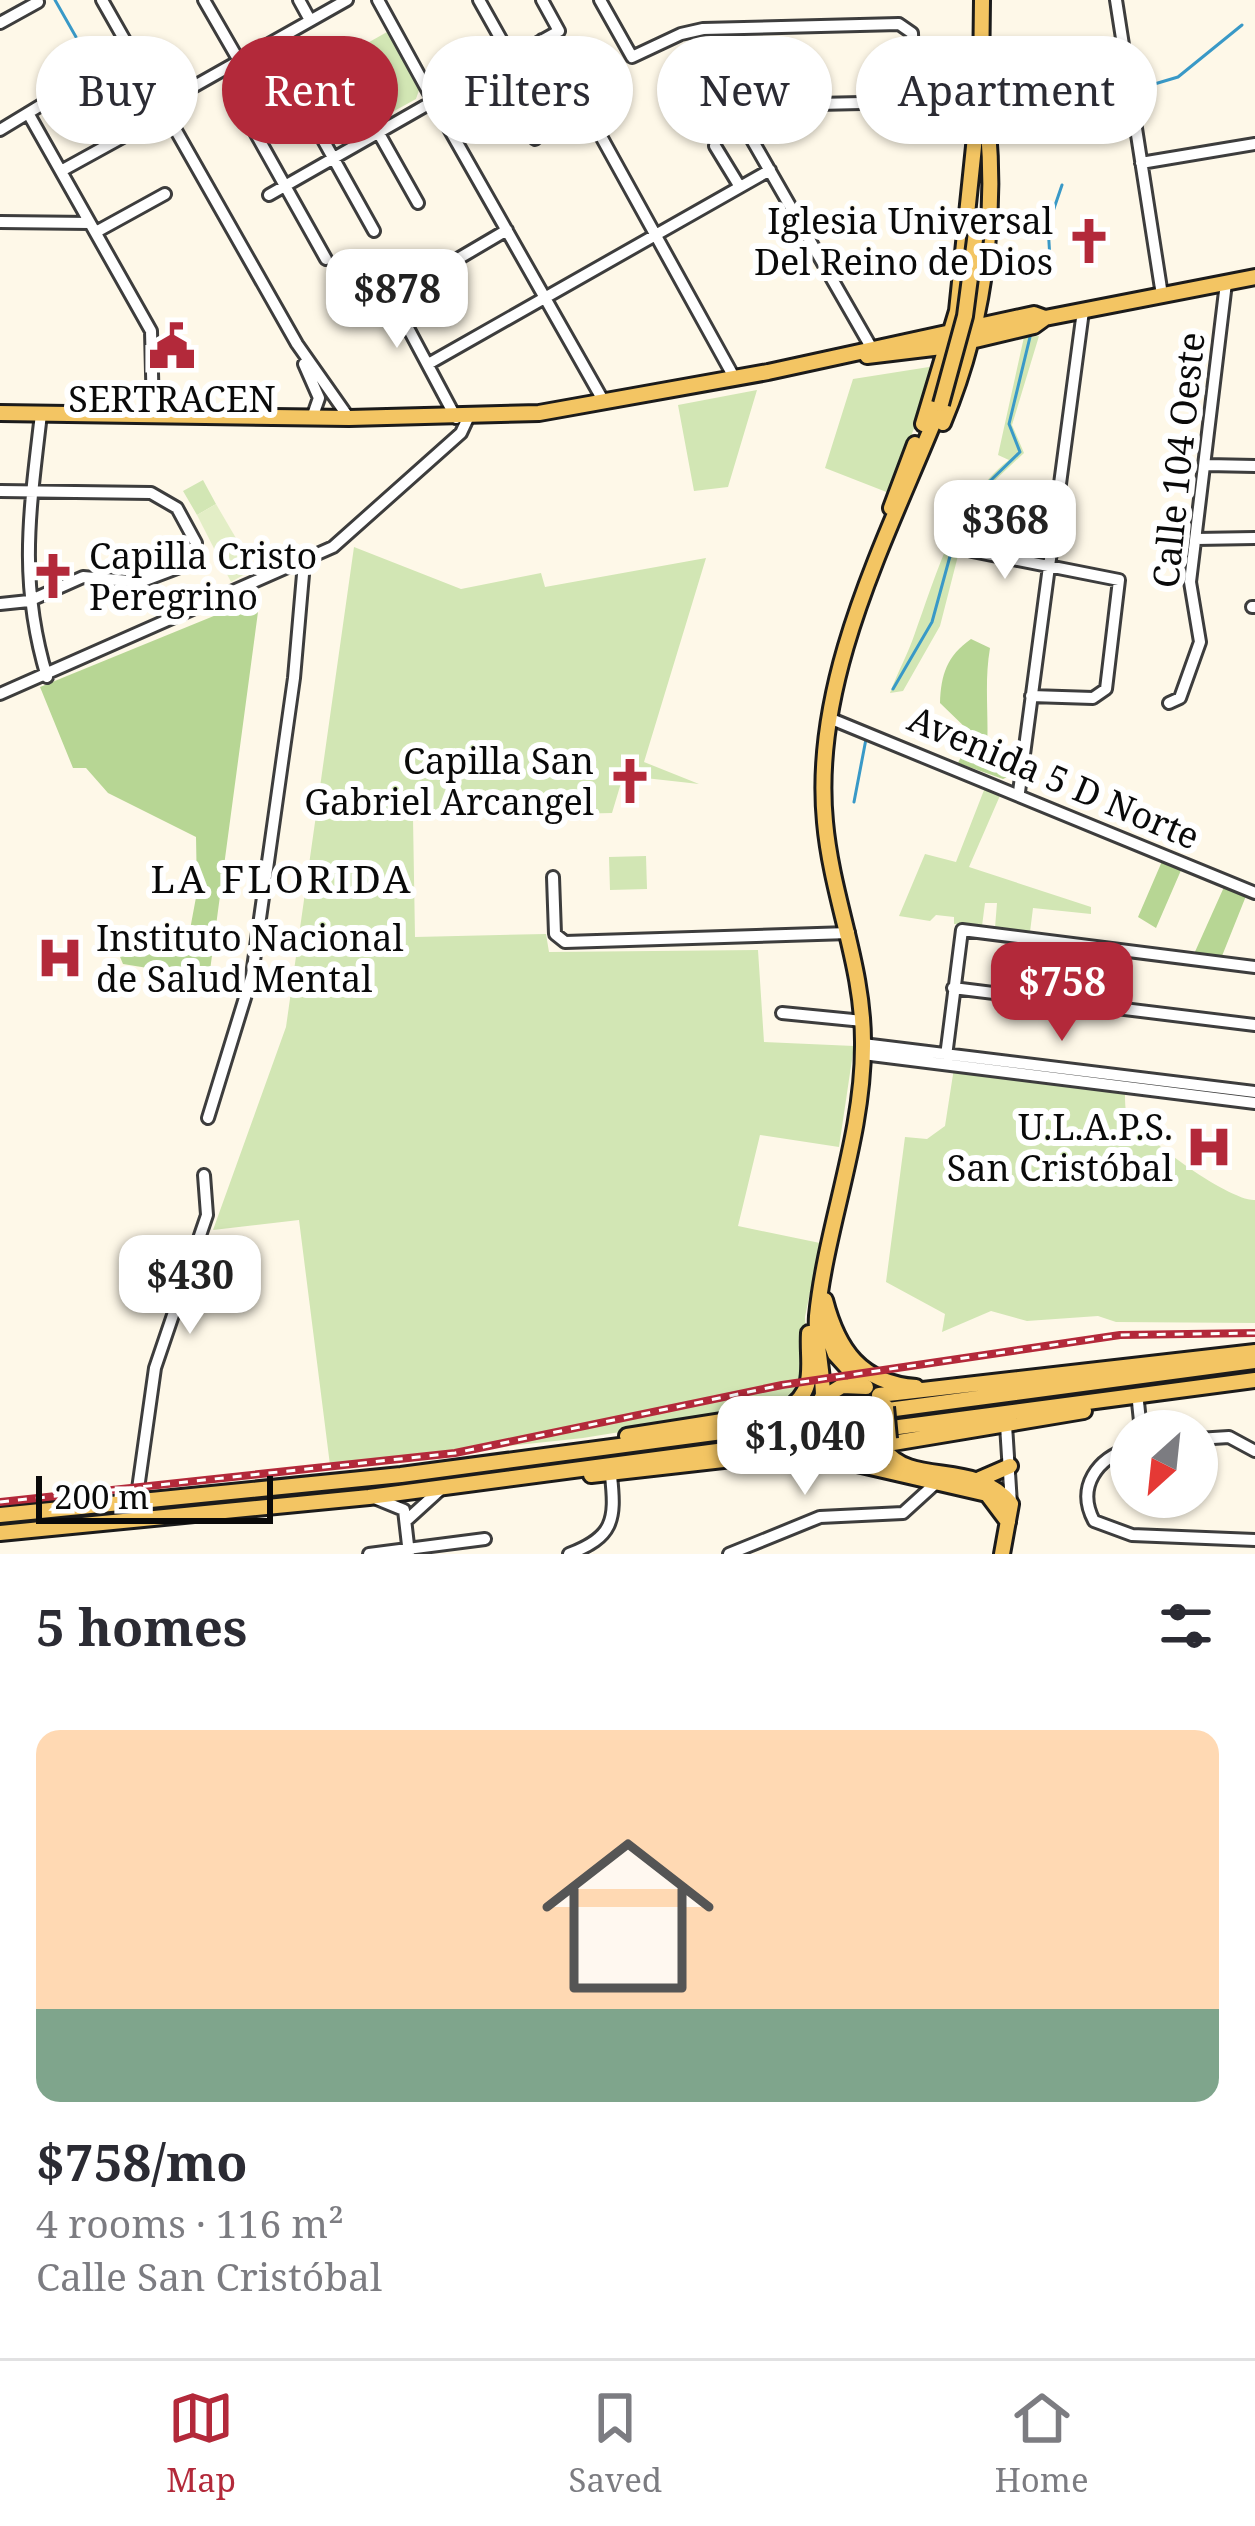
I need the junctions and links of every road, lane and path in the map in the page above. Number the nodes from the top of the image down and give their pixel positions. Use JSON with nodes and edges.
{"nodes":[{"id":1,"x":6,"y":0,"type":"edge"},
{"id":2,"x":102,"y":0,"type":"edge"},
{"id":3,"x":205,"y":0,"type":"edge"},
{"id":4,"x":299,"y":0,"type":"edge"},
{"id":5,"x":347,"y":0,"type":"edge"},
{"id":6,"x":378,"y":0,"type":"edge"},
{"id":7,"x":479,"y":0,"type":"edge"},
{"id":8,"x":542,"y":0,"type":"edge"},
{"id":9,"x":600,"y":0,"type":"edge"},
{"id":10,"x":982,"y":0,"type":"edge"},
{"id":11,"x":1116,"y":0,"type":"edge"},
{"id":12,"x":38,"y":2,"type":"edge"},
{"id":13,"x":15,"y":15,"type":"junction"},
{"id":14,"x":310,"y":20,"type":"junction"},
{"id":15,"x":0,"y":23,"type":"edge"},
{"id":16,"x":122,"y":36,"type":"edge"},
{"id":17,"x":225,"y":36,"type":"edge"},
{"id":18,"x":280,"y":36,"type":"edge"},
{"id":19,"x":499,"y":36,"type":"edge"},
{"id":20,"x":550,"y":36,"type":"edge"},
{"id":21,"x":910,"y":36,"type":"edge"},
{"id":22,"x":981,"y":36,"type":"edge"},
{"id":23,"x":422,"y":71,"type":"edge"},
{"id":24,"x":36,"y":108,"type":"edge"},
{"id":25,"x":28,"y":113,"type":"junction"},
{"id":26,"x":0,"y":130,"type":"edge"},
{"id":27,"x":110,"y":144,"type":"edge"},
{"id":28,"x":183,"y":144,"type":"edge"},
{"id":29,"x":262,"y":144,"type":"edge"},
{"id":30,"x":325,"y":144,"type":"edge"},
{"id":31,"x":359,"y":144,"type":"edge"},
{"id":32,"x":385,"y":144,"type":"edge"},
{"id":33,"x":458,"y":144,"type":"edge"},
{"id":34,"x":605,"y":144,"type":"edge"},
{"id":35,"x":755,"y":144,"type":"edge"},
{"id":36,"x":973,"y":144,"type":"edge"},
{"id":37,"x":979,"y":144,"type":"edge"},
{"id":38,"x":992,"y":144,"type":"edge"},
{"id":39,"x":1255,"y":144,"type":"edge"},
{"id":40,"x":715,"y":146,"type":"dead end"},
{"id":41,"x":333,"y":158,"type":"junction"},
{"id":42,"x":1142,"y":163,"type":"junction"},
{"id":43,"x":770,"y":170,"type":"junction"},
{"id":44,"x":61,"y":171,"type":"junction"},
{"id":45,"x":285,"y":186,"type":"junction"},
{"id":46,"x":740,"y":187,"type":"junction"},
{"id":47,"x":165,"y":194,"type":"dead end"},
{"id":48,"x":269,"y":195,"type":"dead end"},
{"id":49,"x":418,"y":202,"type":"dead end"},
{"id":50,"x":0,"y":222,"type":"edge"},
{"id":51,"x":93,"y":228,"type":"junction"},
{"id":52,"x":507,"y":230,"type":"junction"},
{"id":53,"x":374,"y":231,"type":"dead end"},
{"id":54,"x":656,"y":235,"type":"junction"},
{"id":55,"x":326,"y":259,"type":"dead end"},
{"id":56,"x":456,"y":260,"type":"dead end"},
{"id":57,"x":375,"y":266,"type":"dead end"},
{"id":58,"x":1255,"y":278,"type":"edge"},
{"id":59,"x":1226,"y":283,"type":"junction"},
{"id":60,"x":1162,"y":296,"type":"junction"},
{"id":61,"x":544,"y":297,"type":"junction"},
{"id":62,"x":977,"y":299,"type":"junction"},
{"id":63,"x":1083,"y":311,"type":"junction"},
{"id":64,"x":1045,"y":318,"type":"junction"},
{"id":65,"x":1009,"y":320,"type":"junction"},
{"id":66,"x":971,"y":334,"type":"junction"},
{"id":67,"x":951,"y":338,"type":"junction"},
{"id":68,"x":297,"y":344,"type":"junction"},
{"id":69,"x":864,"y":351,"type":"junction"},
{"id":70,"x":430,"y":363,"type":"junction"},
{"id":71,"x":735,"y":379,"type":"junction"},
{"id":72,"x":604,"y":402,"type":"junction"},
{"id":73,"x":0,"y":413,"type":"edge"},
{"id":74,"x":41,"y":414,"type":"junction"},
{"id":75,"x":153,"y":414,"type":"junction"},
{"id":76,"x":312,"y":418,"type":"junction"},
{"id":77,"x":349,"y":418,"type":"junction"},
{"id":78,"x":462,"y":418,"type":"junction"},
{"id":79,"x":1207,"y":465,"type":"junction"},
{"id":80,"x":1255,"y":466,"type":"edge"},
{"id":81,"x":33,"y":490,"type":"junction"},
{"id":82,"x":0,"y":491,"type":"edge"},
{"id":83,"x":1255,"y":538,"type":"edge"},
{"id":84,"x":1196,"y":539,"type":"junction"},
{"id":85,"x":972,"y":551,"type":"dead end"},
{"id":86,"x":304,"y":563,"type":"junction"},
{"id":87,"x":1048,"y":565,"type":"junction"},
{"id":88,"x":877,"y":566,"type":"junction"},
{"id":89,"x":29,"y":601,"type":"junction"},
{"id":90,"x":0,"y":604,"type":"edge"},
{"id":91,"x":46,"y":676,"type":"junction"},
{"id":92,"x":0,"y":694,"type":"edge"},
{"id":93,"x":1031,"y":696,"type":"junction"},
{"id":94,"x":1169,"y":703,"type":"dead end"},
{"id":95,"x":829,"y":718,"type":"junction"},
{"id":96,"x":1019,"y":792,"type":"junction"},
{"id":97,"x":554,"y":877,"type":"dead end"},
{"id":98,"x":1255,"y":893,"type":"edge"},
{"id":99,"x":852,"y":933,"type":"junction"},
{"id":100,"x":1255,"y":967,"type":"edge"},
{"id":101,"x":953,"y":988,"type":"junction"},
{"id":102,"x":782,"y":1013,"type":"dead end"},
{"id":103,"x":862,"y":1021,"type":"junction"},
{"id":104,"x":1255,"y":1025,"type":"edge"},
{"id":105,"x":863,"y":1049,"type":"junction"},
{"id":106,"x":945,"y":1058,"type":"junction"},
{"id":107,"x":1255,"y":1092,"type":"edge"},
{"id":108,"x":1255,"y":1103,"type":"edge"},
{"id":109,"x":208,"y":1118,"type":"dead end"},
{"id":110,"x":204,"y":1175,"type":"dead end"},
{"id":111,"x":823,"y":1296,"type":"junction"},
{"id":112,"x":1255,"y":1357,"type":"edge"},
{"id":113,"x":1255,"y":1381,"type":"edge"},
{"id":114,"x":864,"y":1386,"type":"junction"},
{"id":115,"x":945,"y":1389,"type":"junction"},
{"id":116,"x":883,"y":1401,"type":"junction"},
{"id":117,"x":1138,"y":1402,"type":"junction"},
{"id":118,"x":818,"y":1405,"type":"junction"},
{"id":119,"x":1139,"y":1410,"type":"edge"},
{"id":120,"x":770,"y":1415,"type":"junction"},
{"id":121,"x":1006,"y":1425,"type":"junction"},
{"id":122,"x":1218,"y":1438,"type":"edge"},
{"id":123,"x":891,"y":1444,"type":"junction"},
{"id":124,"x":1255,"y":1451,"type":"edge"},
{"id":125,"x":823,"y":1453,"type":"junction"},
{"id":126,"x":1110,"y":1456,"type":"edge"},
{"id":127,"x":511,"y":1461,"type":"junction"},
{"id":128,"x":857,"y":1464,"type":"junction"},
{"id":129,"x":1010,"y":1466,"type":"junction"},
{"id":130,"x":556,"y":1473,"type":"junction"},
{"id":131,"x":906,"y":1473,"type":"junction"},
{"id":132,"x":611,"y":1476,"type":"junction"},
{"id":133,"x":980,"y":1479,"type":"junction"},
{"id":134,"x":936,"y":1483,"type":"junction"},
{"id":135,"x":442,"y":1488,"type":"junction"},
{"id":136,"x":919,"y":1496,"type":"junction"},
{"id":137,"x":369,"y":1497,"type":"junction"},
{"id":138,"x":136,"y":1503,"type":"junction"},
{"id":139,"x":1011,"y":1504,"type":"junction"},
{"id":140,"x":0,"y":1515,"type":"edge"},
{"id":141,"x":408,"y":1519,"type":"junction"},
{"id":142,"x":1009,"y":1523,"type":"junction"},
{"id":143,"x":0,"y":1533,"type":"edge"},
{"id":144,"x":1255,"y":1540,"type":"edge"},
{"id":145,"x":478,"y":1544,"type":"edge"},
{"id":146,"x":408,"y":1552,"type":"edge"},
{"id":147,"x":369,"y":1554,"type":"edge"},
{"id":148,"x":569,"y":1554,"type":"edge"},
{"id":149,"x":730,"y":1554,"type":"edge"},
{"id":150,"x":1002,"y":1554,"type":"edge"}],
"edges":[{"from":1,"to":13,"type":"street"},
{"from":2,"to":16,"type":"street"},
{"from":3,"to":17,"type":"street"},
{"from":4,"to":14,"type":"street"},
{"from":5,"to":14,"type":"street"},
{"from":6,"to":23,"type":"street"},
{"from":7,"to":19,"type":"street"},
{"from":8,"to":20,"type":"street"},
{"from":9,"to":21,"type":"street"},
{"from":10,"to":22,"type":"main road"},
{"from":11,"to":42,"type":"street"},
{"from":12,"to":13,"type":"street"},
{"from":13,"to":15,"type":"street"},
{"from":14,"to":18,"type":"street"},
{"from":24,"to":25,"type":"street"},
{"from":25,"to":26,"type":"street"},
{"from":25,"to":44,"type":"street"},
{"from":27,"to":44,"type":"street"},
{"from":28,"to":68,"type":"street"},
{"from":29,"to":45,"type":"street"},
{"from":30,"to":41,"type":"street"},
{"from":31,"to":41,"type":"street"},
{"from":32,"to":49,"type":"street"},
{"from":33,"to":52,"type":"street"},
{"from":34,"to":54,"type":"street"},
{"from":35,"to":43,"type":"street"},
{"from":36,"to":67,"type":"main road"},
{"from":37,"to":88,"type":"main road","bridge":true},
{"from":38,"to":62,"type":"main road"},
{"from":39,"to":42,"type":"street"},
{"from":40,"to":46,"type":"street"},
{"from":41,"to":45,"type":"street"},
{"from":41,"to":53,"type":"street"},
{"from":42,"to":60,"type":"street"},
{"from":43,"to":46,"type":"street"},
{"from":43,"to":69,"type":"street"},
{"from":44,"to":51,"type":"street"},
{"from":45,"to":48,"type":"street"},
{"from":45,"to":55,"type":"street"},
{"from":46,"to":54,"type":"street"},
{"from":47,"to":51,"type":"street"},
{"from":50,"to":51,"type":"street"},
{"from":51,"to":75,"type":"street"},
{"from":52,"to":56,"type":"street"},
{"from":52,"to":61,"type":"street"},
{"from":54,"to":61,"type":"street"},
{"from":54,"to":71,"type":"street"},
{"from":57,"to":70,"type":"street"},
{"from":58,"to":59,"type":"main road"},
{"from":59,"to":60,"type":"main road"},
{"from":59,"to":79,"type":"street","name":"Calle 104 Oeste"},
{"from":60,"to":63,"type":"main road"},
{"from":61,"to":70,"type":"street"},
{"from":61,"to":72,"type":"street"},
{"from":62,"to":65,"type":"main road"},
{"from":62,"to":66,"type":"main road"},
{"from":63,"to":64,"type":"main road"},
{"from":63,"to":87,"type":"street"},
{"from":64,"to":65,"type":"main road"},
{"from":64,"to":66,"type":"main road"},
{"from":65,"to":66,"type":"main road"},
{"from":66,"to":67,"type":"main road"},
{"from":66,"to":88,"type":"main road"},
{"from":67,"to":69,"type":"main road"},
{"from":67,"to":88,"type":"main road"},
{"from":68,"to":76,"type":"street"},
{"from":68,"to":77,"type":"street"},
{"from":69,"to":71,"type":"main road"},
{"from":70,"to":78,"type":"street"},
{"from":71,"to":72,"type":"main road"},
{"from":72,"to":78,"type":"main road"},
{"from":73,"to":74,"type":"main road"},
{"from":74,"to":75,"type":"main road"},
{"from":74,"to":81,"type":"street"},
{"from":75,"to":76,"type":"main road"},
{"from":76,"to":77,"type":"main road"},
{"from":77,"to":78,"type":"main road"},
{"from":78,"to":86,"type":"street"},
{"from":79,"to":80,"type":"street"},
{"from":79,"to":84,"type":"street","name":"Calle 104 Oeste"},
{"from":81,"to":82,"type":"street"},
{"from":81,"to":89,"type":"street"},
{"from":81,"to":89,"type":"street"},
{"from":83,"to":84,"type":"street"},
{"from":84,"to":94,"type":"street","name":"Calle 104 Oeste"},
{"from":85,"to":87,"type":"street"},
{"from":86,"to":91,"type":"street"},
{"from":86,"to":109,"type":"street"},
{"from":87,"to":93,"type":"street"},
{"from":87,"to":93,"type":"street"},
{"from":88,"to":95,"type":"main road"},
{"from":89,"to":90,"type":"street"},
{"from":89,"to":91,"type":"street"},
{"from":91,"to":92,"type":"street"},
{"from":93,"to":96,"type":"street"},
{"from":95,"to":96,"type":"street","name":"Avenida 5 D Norte"},
{"from":95,"to":99,"type":"main road"},
{"from":96,"to":98,"type":"street","name":"Avenida 5 D Norte"},
{"from":97,"to":99,"type":"street"},
{"from":99,"to":103,"type":"main road"},
{"from":100,"to":101,"type":"street"},
{"from":101,"to":104,"type":"street"},
{"from":101,"to":106,"type":"street"},
{"from":102,"to":103,"type":"street"},
{"from":103,"to":105,"type":"main road"},
{"from":105,"to":106,"type":"street"},
{"from":105,"to":111,"type":"main road"},
{"from":106,"to":107,"type":"street"},
{"from":106,"to":108,"type":"street"},
{"from":110,"to":138,"type":"street"},
{"from":111,"to":114,"type":"main road"},
{"from":111,"to":115,"type":"main road"},
{"from":111,"to":118,"type":"main road"},
{"from":111,"to":120,"type":"main road"},
{"from":112,"to":115,"type":"main road"},
{"from":112,"to":127,"type":"main road"},
{"from":113,"to":117,"type":"main road"},
{"from":113,"to":130,"type":"main road"},
{"from":114,"to":116,"type":"main road"},
{"from":114,"to":118,"type":"main road"},
{"from":115,"to":116,"type":"main road"},
{"from":116,"to":123,"type":"main road","bridge":true},
{"from":117,"to":119,"type":"street"},
{"from":117,"to":121,"type":"main road"},
{"from":118,"to":120,"type":"main road"},
{"from":118,"to":125,"type":"main road","bridge":true},
{"from":120,"to":127,"type":"main road"},
{"from":121,"to":123,"type":"main road"},
{"from":121,"to":129,"type":"street"},
{"from":122,"to":124,"type":"street"},
{"from":123,"to":128,"type":"main road"},
{"from":123,"to":131,"type":"main road"},
{"from":125,"to":128,"type":"main road"},
{"from":125,"to":132,"type":"main road"},
{"from":126,"to":144,"type":"street"},
{"from":127,"to":138,"type":"main road"},
{"from":128,"to":131,"type":"main road"},
{"from":129,"to":133,"type":"main road"},
{"from":129,"to":139,"type":"street"},
{"from":130,"to":132,"type":"main road"},
{"from":130,"to":135,"type":"main road"},
{"from":131,"to":133,"type":"main road"},
{"from":131,"to":134,"type":"main road"},
{"from":131,"to":136,"type":"street"},
{"from":132,"to":148,"type":"street"},
{"from":133,"to":139,"type":"main road"},
{"from":134,"to":136,"type":"street"},
{"from":134,"to":142,"type":"main road"},
{"from":135,"to":137,"type":"main road"},
{"from":135,"to":141,"type":"street"},
{"from":136,"to":149,"type":"street"},
{"from":137,"to":141,"type":"street"},
{"from":137,"to":143,"type":"main road"},
{"from":138,"to":140,"type":"main road"},
{"from":139,"to":142,"type":"main road"},
{"from":141,"to":146,"type":"street"},
{"from":142,"to":150,"type":"main road"},
{"from":145,"to":146,"type":"street"},
{"from":146,"to":147,"type":"street"}]}
